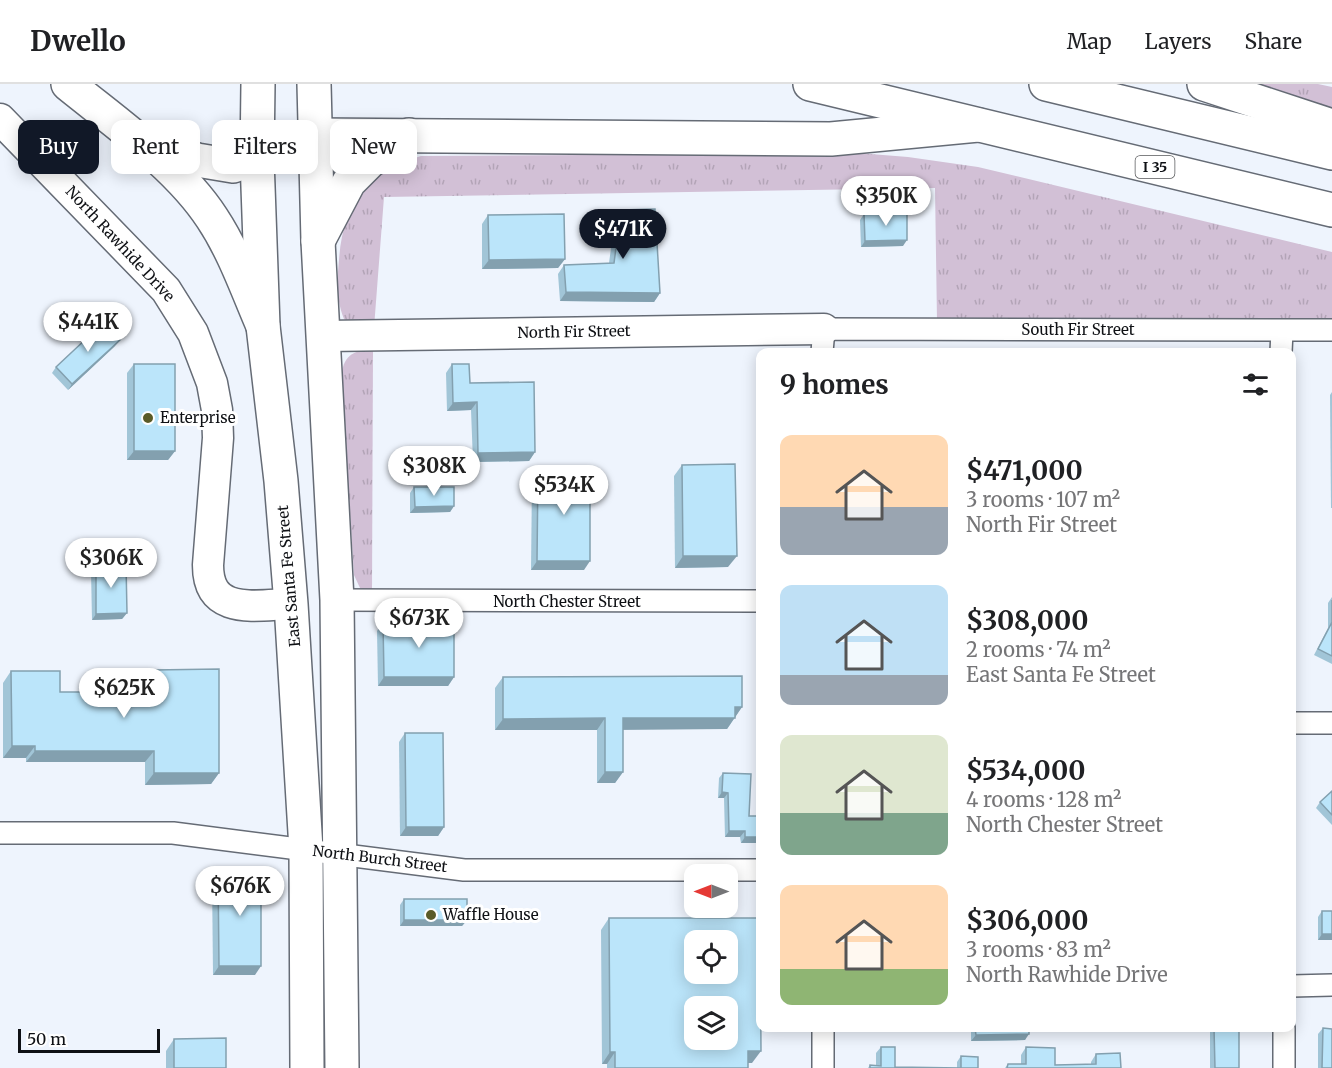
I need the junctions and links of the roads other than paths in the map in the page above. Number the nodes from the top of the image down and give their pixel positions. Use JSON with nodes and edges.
{"nodes":[{"id":1,"x":69,"y":84,"type":"edge"},
{"id":2,"x":258,"y":84,"type":"edge"},
{"id":3,"x":314,"y":84,"type":"edge"},
{"id":4,"x":810,"y":84,"type":"edge"},
{"id":5,"x":1046,"y":84,"type":"edge"},
{"id":6,"x":1204,"y":84,"type":"edge"},
{"id":7,"x":0,"y":119,"type":"edge"},
{"id":8,"x":113,"y":120,"type":"edge"},
{"id":9,"x":258,"y":120,"type":"edge"},
{"id":10,"x":313,"y":120,"type":"edge"},
{"id":11,"x":978,"y":124,"type":"junction"},
{"id":12,"x":1332,"y":126,"type":"edge"},
{"id":13,"x":417,"y":135,"type":"edge"},
{"id":14,"x":1332,"y":153,"type":"edge"},
{"id":15,"x":173,"y":174,"type":"edge"},
{"id":16,"x":258,"y":174,"type":"edge"},
{"id":17,"x":315,"y":174,"type":"edge"},
{"id":18,"x":357,"y":174,"type":"edge"},
{"id":19,"x":1332,"y":210,"type":"edge"},
{"id":20,"x":318,"y":241,"type":"junction"},
{"id":21,"x":263,"y":326,"type":"junction"},
{"id":22,"x":1332,"y":330,"type":"edge"},
{"id":23,"x":1282,"y":331,"type":"junction"},
{"id":24,"x":325,"y":336,"type":"junction"},
{"id":25,"x":823,"y":341,"type":"edge"},
{"id":26,"x":1281,"y":348,"type":"edge"},
{"id":27,"x":281,"y":481,"type":"junction"},
{"id":28,"x":337,"y":600,"type":"junction"},
{"id":29,"x":756,"y":602,"type":"edge"},
{"id":30,"x":291,"y":604,"type":"junction"},
{"id":31,"x":1296,"y":723,"type":"edge"},
{"id":32,"x":1332,"y":723,"type":"edge"},
{"id":33,"x":339,"y":726,"type":"junction"},
{"id":34,"x":0,"y":833,"type":"edge"},
{"id":35,"x":306,"y":849,"type":"junction"},
{"id":36,"x":342,"y":854,"type":"junction"},
{"id":37,"x":756,"y":870,"type":"edge"},
{"id":38,"x":1296,"y":986,"type":"edge"},
{"id":39,"x":1332,"y":986,"type":"edge"},
{"id":40,"x":823,"y":1032,"type":"edge"},
{"id":41,"x":1284,"y":1032,"type":"edge"},
{"id":42,"x":307,"y":1068,"type":"edge"},
{"id":43,"x":342,"y":1068,"type":"edge"},
{"id":44,"x":823,"y":1068,"type":"edge"},
{"id":45,"x":1284,"y":1068,"type":"edge"}],
"edges":[{"from":1,"to":8,"type":"main road"},
{"from":2,"to":9,"type":"main road","name":"East Santa Fe Street"},
{"from":3,"to":10,"type":"main road"},
{"from":4,"to":11,"type":"main road","number":"I 35"},
{"from":5,"to":14,"type":"main road"},
{"from":6,"to":12,"type":"main road"},
{"from":7,"to":30,"type":"street","name":"North Rawhide Drive"},
{"from":11,"to":13,"type":"main road"},
{"from":11,"to":19,"type":"main road","number":"I 35"},
{"from":15,"to":21,"type":"main road"},
{"from":16,"to":21,"type":"main road","name":"East Santa Fe Street"},
{"from":17,"to":20,"type":"main road"},
{"from":18,"to":20,"type":"main road"},
{"from":20,"to":24,"type":"main road"},
{"from":21,"to":27,"type":"main road","name":"East Santa Fe Street"},
{"from":22,"to":23,"type":"street","name":"South Fir Street"},
{"from":23,"to":25,"type":"street","name":"South Fir Street"},
{"from":23,"to":26,"type":"street"},
{"from":24,"to":25,"type":"street","name":"North Fir Street"},
{"from":24,"to":28,"type":"main road"},
{"from":27,"to":28,"type":"main road"},
{"from":27,"to":30,"type":"main road","name":"East Santa Fe Street"},
{"from":28,"to":29,"type":"street","name":"North Chester Street"},
{"from":28,"to":33,"type":"main road"},
{"from":30,"to":33,"type":"main road"},
{"from":30,"to":35,"type":"main road","name":"East Santa Fe Street"},
{"from":31,"to":32,"type":"street"},
{"from":33,"to":36,"type":"main road"},
{"from":34,"to":35,"type":"street","name":"North Burch Street"},
{"from":35,"to":36,"type":"street","name":"North Burch Street"},
{"from":35,"to":42,"type":"main road","name":"East Santa Fe Street"},
{"from":36,"to":37,"type":"street","name":"North Burch Street"},
{"from":36,"to":43,"type":"main road"},
{"from":38,"to":39,"type":"street"},
{"from":40,"to":44,"type":"street"},
{"from":41,"to":45,"type":"street"}]}
